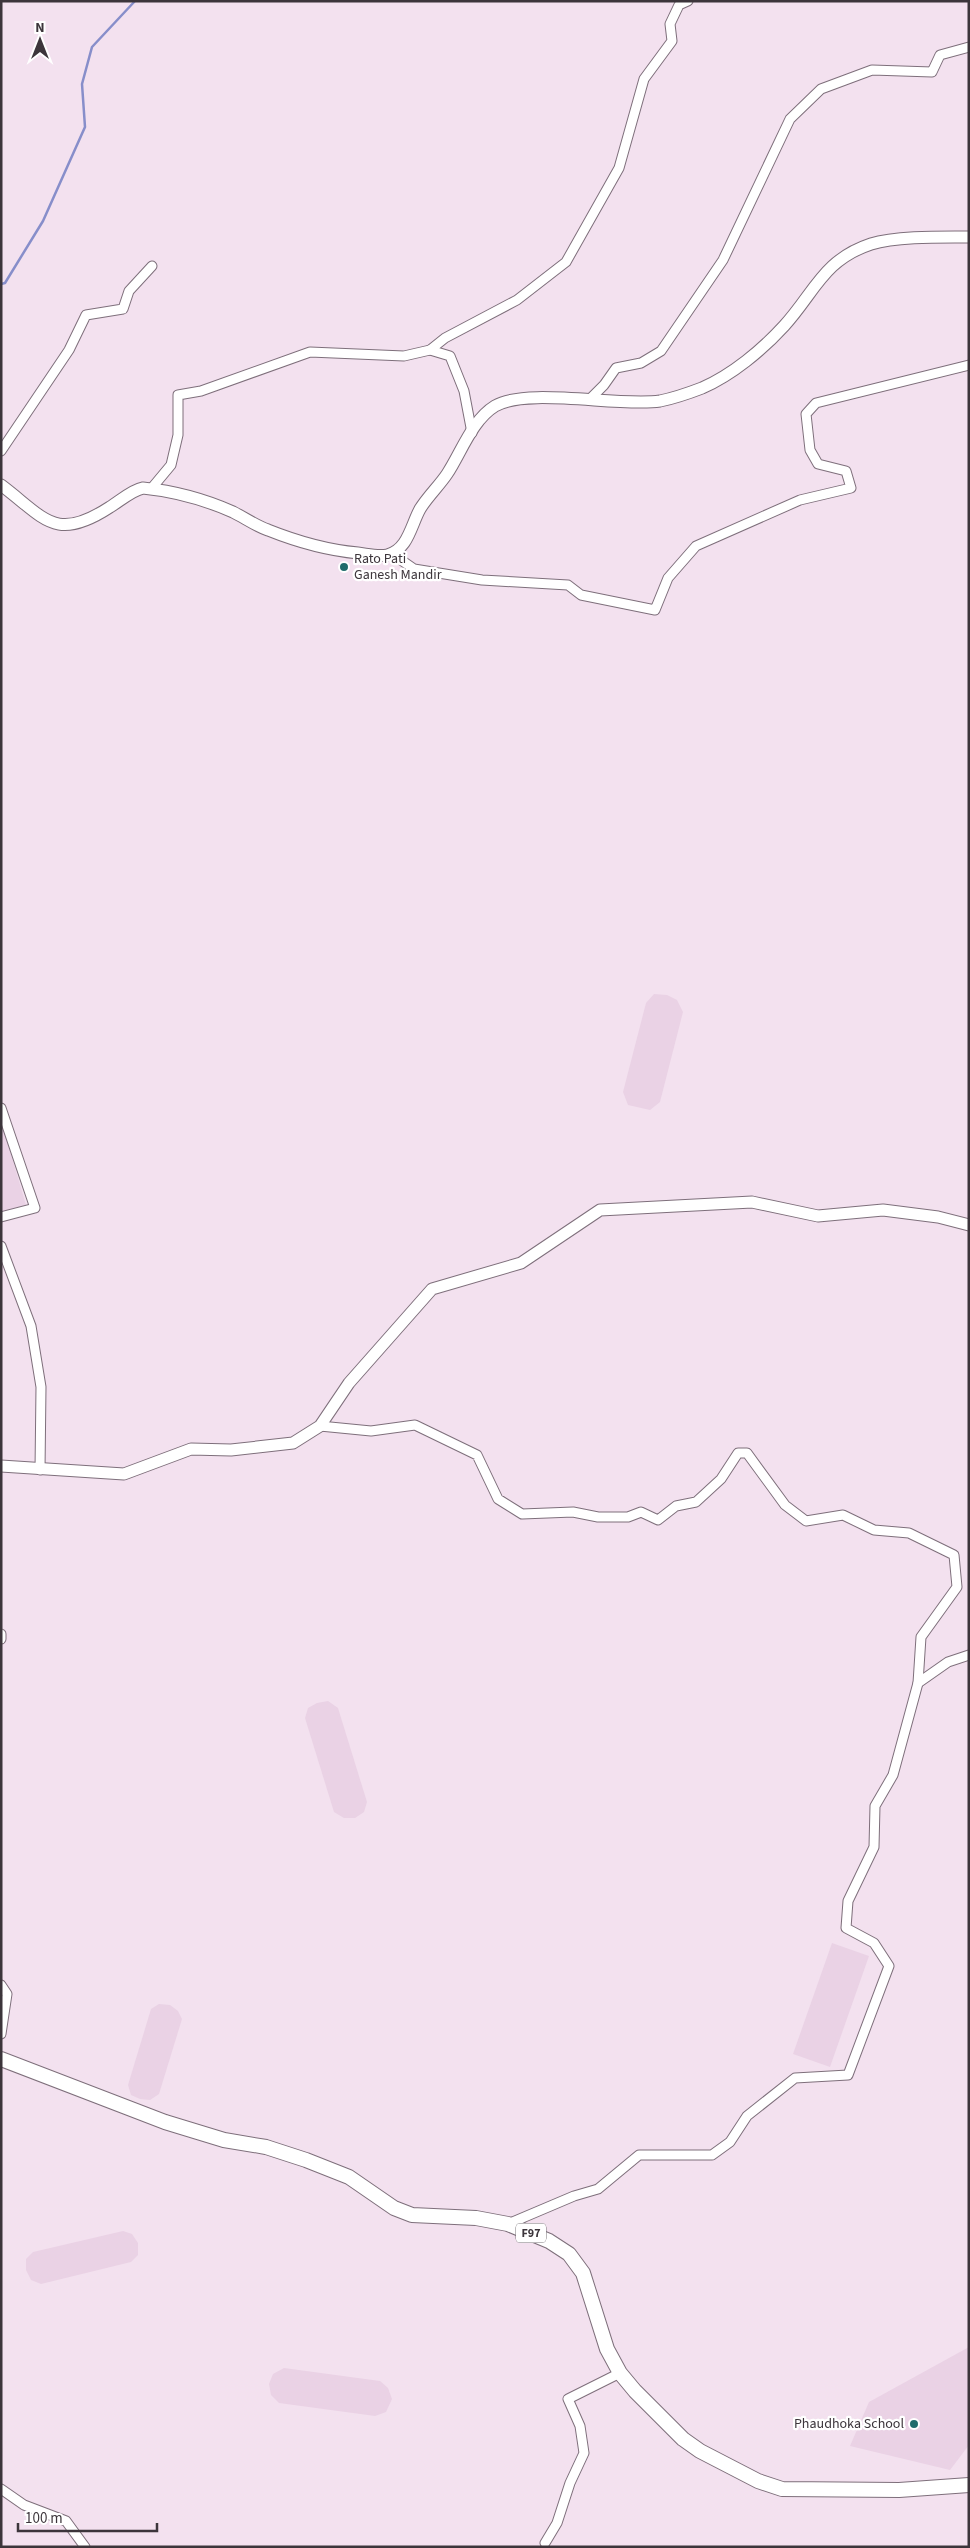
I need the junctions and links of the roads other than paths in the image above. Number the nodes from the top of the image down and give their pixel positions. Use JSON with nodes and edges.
{"nodes":[{"id":1,"x":688,"y":1,"type":"edge"},
{"id":2,"x":969,"y":46,"type":"edge"},
{"id":3,"x":969,"y":237,"type":"edge"},
{"id":4,"x":152,"y":266,"type":"dead end"},
{"id":5,"x":430,"y":350,"type":"junction"},
{"id":6,"x":969,"y":366,"type":"edge"},
{"id":7,"x":589,"y":400,"type":"junction"},
{"id":8,"x":472,"y":433,"type":"junction"},
{"id":9,"x":1,"y":451,"type":"edge"},
{"id":10,"x":1,"y":485,"type":"edge"},
{"id":11,"x":151,"y":489,"type":"junction"},
{"id":12,"x":391,"y":553,"type":"junction"},
{"id":13,"x":1,"y":1108,"type":"edge"},
{"id":14,"x":1,"y":1217,"type":"edge"},
{"id":15,"x":969,"y":1225,"type":"edge"},
{"id":16,"x":1,"y":1246,"type":"edge"},
{"id":17,"x":320,"y":1426,"type":"junction"},
{"id":18,"x":1,"y":1466,"type":"edge"},
{"id":19,"x":40,"y":1470,"type":"junction"},
{"id":20,"x":1,"y":1634,"type":"edge"},
{"id":21,"x":1,"y":1639,"type":"edge"},
{"id":22,"x":969,"y":1655,"type":"edge"},
{"id":23,"x":918,"y":1684,"type":"junction"},
{"id":24,"x":1,"y":1985,"type":"edge"},
{"id":25,"x":1,"y":2034,"type":"edge"},
{"id":26,"x":1,"y":2060,"type":"edge"},
{"id":27,"x":508,"y":2224,"type":"junction"},
{"id":28,"x":620,"y":2373,"type":"junction"},
{"id":29,"x":969,"y":2485,"type":"edge"},
{"id":30,"x":1,"y":2489,"type":"edge"},
{"id":31,"x":545,"y":2543,"type":"dead end"},
{"id":32,"x":85,"y":2547,"type":"edge"}],
"edges":[{"from":1,"to":5,"type":"street"},
{"from":2,"to":7,"type":"street"},
{"from":3,"to":7,"type":"main road"},
{"from":4,"to":9,"type":"street"},
{"from":5,"to":8,"type":"street"},
{"from":5,"to":11,"type":"street"},
{"from":6,"to":12,"type":"street"},
{"from":7,"to":8,"type":"main road"},
{"from":8,"to":12,"type":"main road"},
{"from":10,"to":11,"type":"main road"},
{"from":11,"to":12,"type":"main road"},
{"from":13,"to":14,"type":"street"},
{"from":15,"to":17,"type":"main road"},
{"from":16,"to":19,"type":"street"},
{"from":17,"to":19,"type":"main road"},
{"from":17,"to":23,"type":"street"},
{"from":18,"to":19,"type":"main road"},
{"from":20,"to":21,"type":"street"},
{"from":22,"to":23,"type":"street"},
{"from":23,"to":27,"type":"street"},
{"from":24,"to":25,"type":"street"},
{"from":26,"to":27,"type":"main road","number":"F97"},
{"from":27,"to":28,"type":"main road","number":"F97"},
{"from":28,"to":29,"type":"main road","number":"F97"},
{"from":28,"to":31,"type":"street"},
{"from":30,"to":32,"type":"street"}]}
